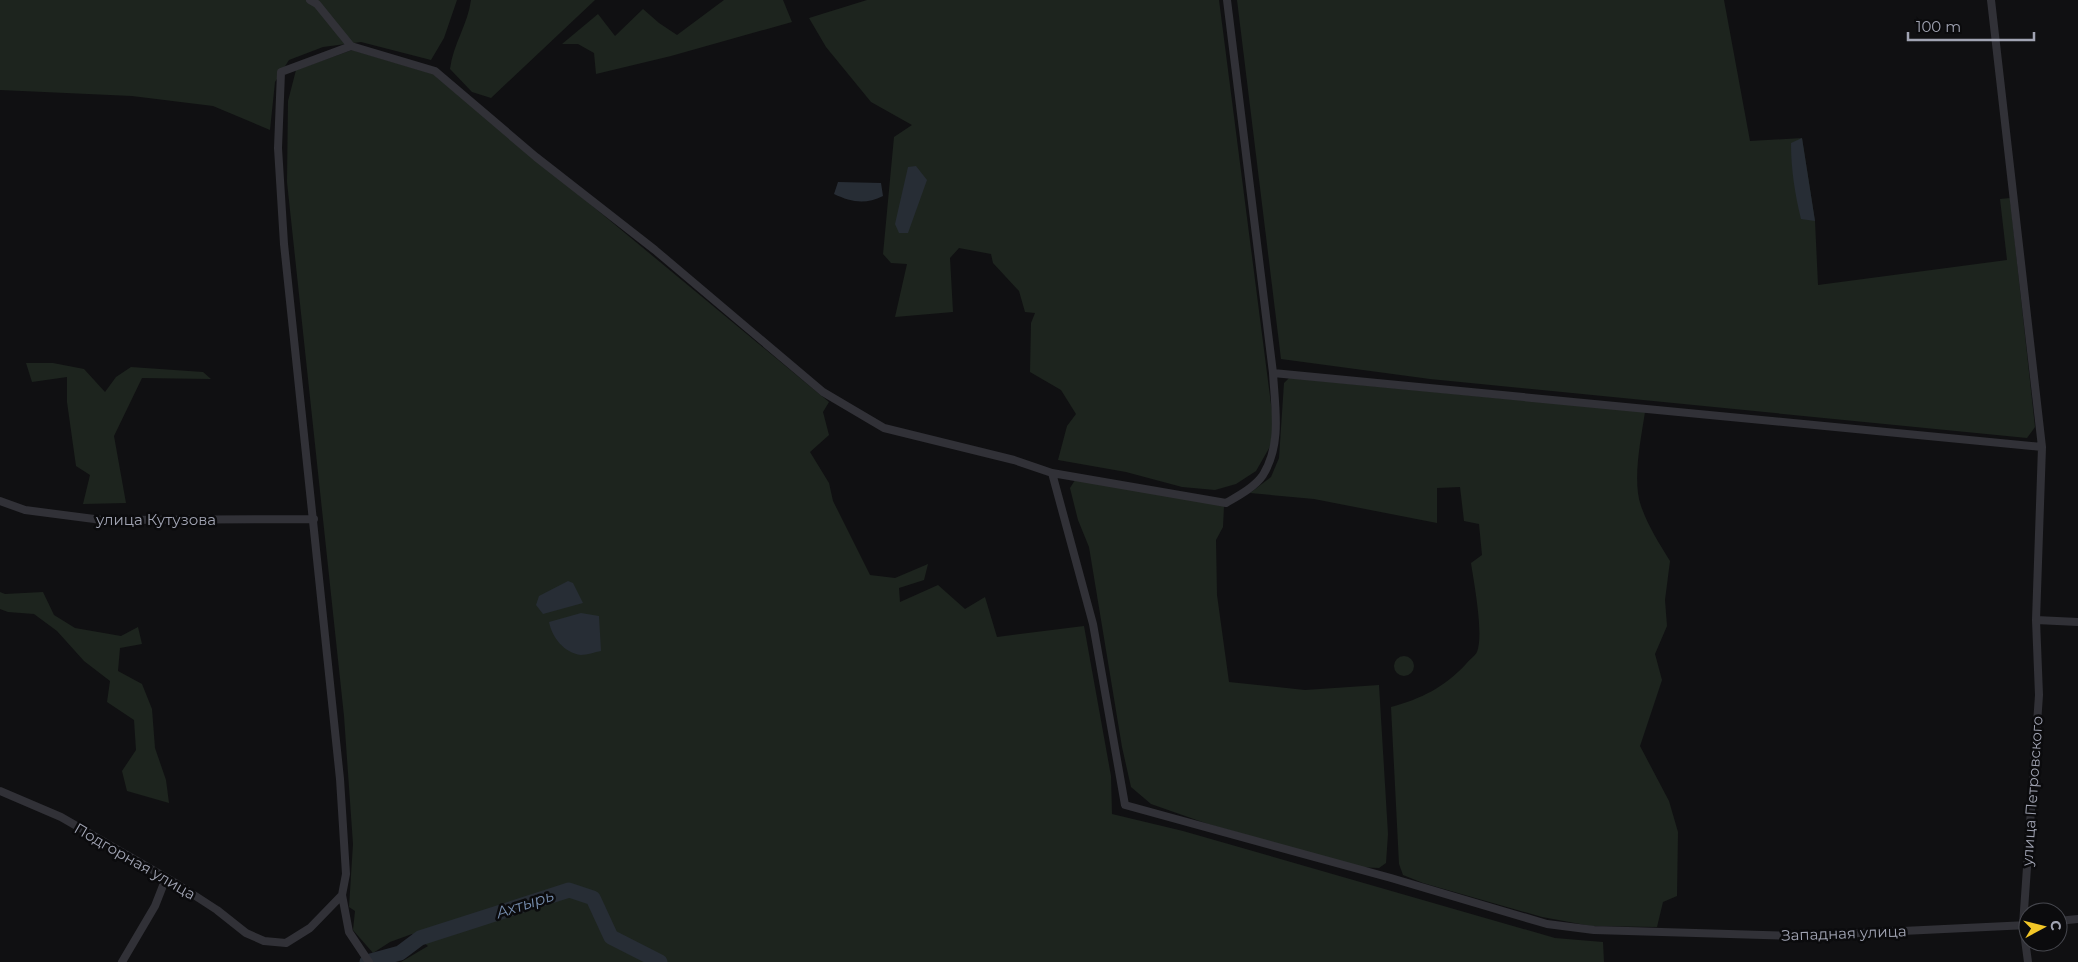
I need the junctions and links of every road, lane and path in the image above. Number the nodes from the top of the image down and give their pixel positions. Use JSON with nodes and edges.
{"nodes":[{"id":1,"x":310,"y":0,"type":"edge"},
{"id":2,"x":1227,"y":0,"type":"edge"},
{"id":3,"x":1990,"y":0,"type":"edge"},
{"id":4,"x":351,"y":46,"type":"junction"},
{"id":5,"x":1272,"y":373,"type":"junction"},
{"id":6,"x":2042,"y":447,"type":"junction"},
{"id":7,"x":1052,"y":472,"type":"junction"},
{"id":8,"x":0,"y":501,"type":"edge"},
{"id":9,"x":314,"y":519,"type":"junction"},
{"id":10,"x":2036,"y":620,"type":"junction"},
{"id":11,"x":2078,"y":622,"type":"edge"},
{"id":12,"x":0,"y":791,"type":"edge"},
{"id":13,"x":166,"y":878,"type":"junction"},
{"id":14,"x":342,"y":896,"type":"junction"},
{"id":15,"x":2027,"y":902,"type":"edge"},
{"id":16,"x":2018,"y":925,"type":"edge"},
{"id":17,"x":122,"y":962,"type":"edge"},
{"id":18,"x":369,"y":962,"type":"edge"}],
"edges":[{"from":1,"to":4,"type":"street"},
{"from":2,"to":5,"type":"street"},
{"from":3,"to":6,"type":"street","name":"улица Петровского"},
{"from":4,"to":7,"type":"street"},
{"from":4,"to":9,"type":"street"},
{"from":5,"to":6,"type":"street"},
{"from":5,"to":7,"type":"street"},
{"from":6,"to":10,"type":"street","name":"улица Петровского"},
{"from":7,"to":16,"type":"street","name":"Западная улица"},
{"from":8,"to":9,"type":"street","name":"улица Кутузова"},
{"from":9,"to":14,"type":"street"},
{"from":10,"to":11,"type":"street"},
{"from":10,"to":15,"type":"street","name":"улица Петровского"},
{"from":12,"to":13,"type":"street","name":"Подгорная улица"},
{"from":13,"to":14,"type":"street","name":"Подгорная улица"},
{"from":13,"to":17,"type":"street"},
{"from":14,"to":18,"type":"street"}]}
